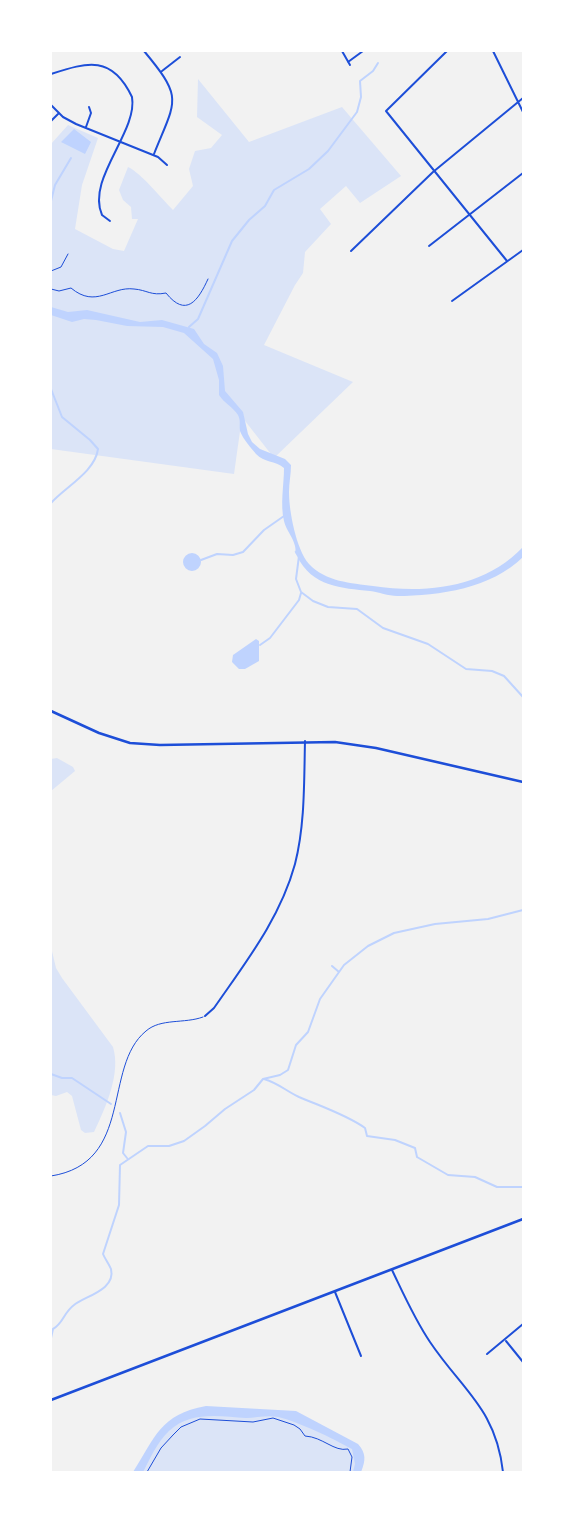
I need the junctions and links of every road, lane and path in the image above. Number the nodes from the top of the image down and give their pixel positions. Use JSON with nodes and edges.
{"nodes":[{"id":1,"x":144,"y":51,"type":"edge"},
{"id":2,"x":342,"y":51,"type":"edge"},
{"id":3,"x":363,"y":51,"type":"edge"},
{"id":4,"x":447,"y":51,"type":"edge"},
{"id":5,"x":493,"y":51,"type":"edge"},
{"id":6,"x":180,"y":57,"type":"dead end"},
{"id":7,"x":161,"y":72,"type":"junction"},
{"id":8,"x":51,"y":74,"type":"edge"},
{"id":9,"x":523,"y":98,"type":"edge"},
{"id":10,"x":518,"y":102,"type":"junction"},
{"id":11,"x":51,"y":105,"type":"edge"},
{"id":12,"x":89,"y":107,"type":"dead end"},
{"id":13,"x":523,"y":112,"type":"edge"},
{"id":14,"x":58,"y":113,"type":"junction"},
{"id":15,"x":51,"y":121,"type":"edge"},
{"id":16,"x":85,"y":128,"type":"junction"},
{"id":17,"x":119,"y":142,"type":"junction"},
{"id":18,"x":154,"y":155,"type":"junction"},
{"id":19,"x":167,"y":164,"type":"dead end"},
{"id":20,"x":435,"y":169,"type":"junction"},
{"id":21,"x":523,"y":173,"type":"edge"},
{"id":22,"x":470,"y":214,"type":"junction"},
{"id":23,"x":110,"y":221,"type":"dead end"},
{"id":24,"x":429,"y":246,"type":"dead end"},
{"id":25,"x":523,"y":250,"type":"edge"},
{"id":26,"x":351,"y":251,"type":"dead end"},
{"id":27,"x":68,"y":254,"type":"dead end"},
{"id":28,"x":507,"y":261,"type":"junction"},
{"id":29,"x":51,"y":271,"type":"edge"},
{"id":30,"x":208,"y":279,"type":"dead end"},
{"id":31,"x":51,"y":289,"type":"edge"},
{"id":32,"x":452,"y":302,"type":"dead end"},
{"id":33,"x":51,"y":711,"type":"edge"},
{"id":34,"x":305,"y":741,"type":"junction"},
{"id":35,"x":523,"y":782,"type":"edge"},
{"id":36,"x":205,"y":1016,"type":"joint"},
{"id":37,"x":51,"y":1176,"type":"edge"},
{"id":38,"x":523,"y":1219,"type":"edge"},
{"id":39,"x":392,"y":1269,"type":"junction"},
{"id":40,"x":335,"y":1292,"type":"junction"},
{"id":41,"x":523,"y":1324,"type":"edge"},
{"id":42,"x":505,"y":1339,"type":"junction"},
{"id":43,"x":487,"y":1354,"type":"dead end"},
{"id":44,"x":361,"y":1356,"type":"dead end"},
{"id":45,"x":523,"y":1362,"type":"edge"},
{"id":46,"x":51,"y":1400,"type":"edge"},
{"id":47,"x":147,"y":1472,"type":"edge"},
{"id":48,"x":350,"y":1472,"type":"edge"},
{"id":49,"x":503,"y":1472,"type":"edge"}],
"edges":[{"from":1,"to":7,"type":"street"},
{"from":2,"to":3,"type":"street"},
{"from":4,"to":20,"type":"street"},
{"from":5,"to":10,"type":"street"},
{"from":6,"to":7,"type":"street"},
{"from":7,"to":18,"type":"street"},
{"from":8,"to":17,"type":"street"},
{"from":9,"to":10,"type":"street"},
{"from":10,"to":13,"type":"street"},
{"from":10,"to":20,"type":"street"},
{"from":11,"to":14,"type":"street"},
{"from":12,"to":16,"type":"street"},
{"from":14,"to":15,"type":"street"},
{"from":14,"to":16,"type":"street"},
{"from":16,"to":17,"type":"street"},
{"from":17,"to":18,"type":"street"},
{"from":17,"to":23,"type":"street"},
{"from":18,"to":19,"type":"street"},
{"from":20,"to":22,"type":"street"},
{"from":20,"to":26,"type":"street"},
{"from":21,"to":22,"type":"street"},
{"from":22,"to":24,"type":"street"},
{"from":22,"to":28,"type":"street"},
{"from":25,"to":28,"type":"street"},
{"from":27,"to":29,"type":"path"},
{"from":28,"to":32,"type":"street"},
{"from":30,"to":31,"type":"path"},
{"from":33,"to":34,"type":"street"},
{"from":34,"to":35,"type":"street"},
{"from":34,"to":36,"type":"street"},
{"from":36,"to":37,"type":"lane"},
{"from":38,"to":39,"type":"street"},
{"from":39,"to":40,"type":"street"},
{"from":39,"to":49,"type":"street"},
{"from":40,"to":44,"type":"street"},
{"from":40,"to":46,"type":"street"},
{"from":41,"to":42,"type":"street"},
{"from":42,"to":43,"type":"street"},
{"from":42,"to":45,"type":"street"},
{"from":47,"to":48,"type":"path"}]}
